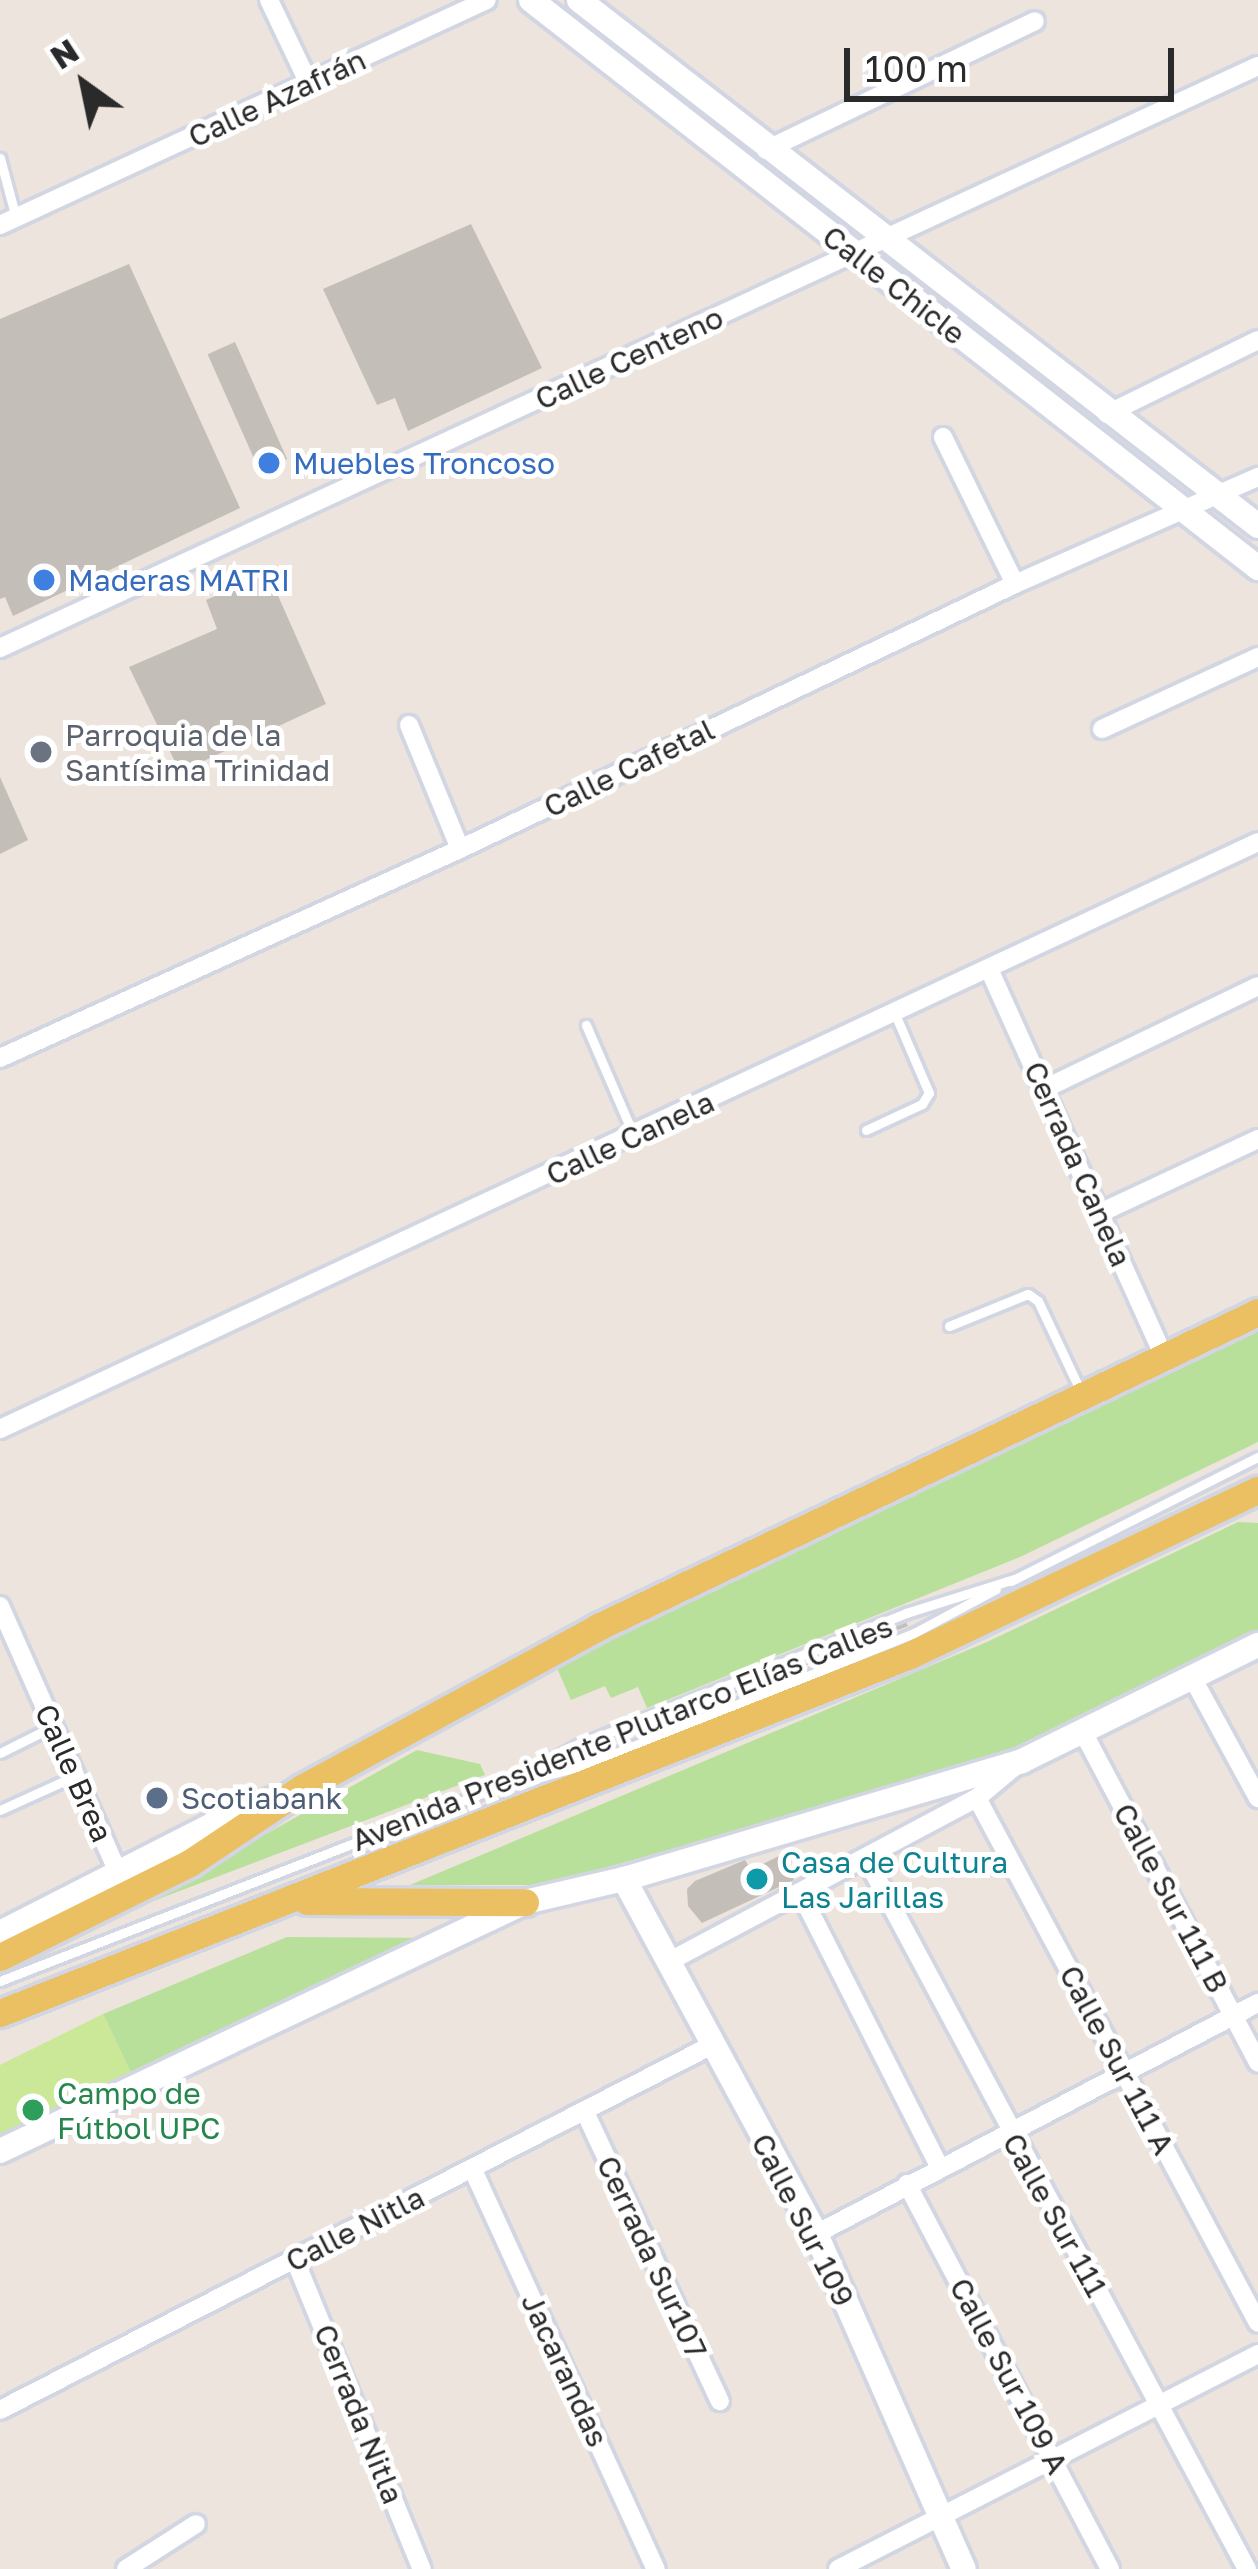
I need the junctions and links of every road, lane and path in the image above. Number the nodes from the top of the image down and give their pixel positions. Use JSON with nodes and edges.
{"nodes":[{"id":1,"x":269,"y":0,"type":"edge"},
{"id":2,"x":487,"y":0,"type":"edge"},
{"id":3,"x":531,"y":0,"type":"edge"},
{"id":4,"x":579,"y":0,"type":"edge"},
{"id":5,"x":1035,"y":21,"type":"dead end"},
{"id":6,"x":1258,"y":66,"type":"edge"},
{"id":7,"x":309,"y":84,"type":"junction"},
{"id":8,"x":766,"y":150,"type":"junction"},
{"id":9,"x":0,"y":158,"type":"edge"},
{"id":10,"x":8,"y":221,"type":"edge"},
{"id":11,"x":884,"y":240,"type":"junction"},
{"id":12,"x":854,"y":254,"type":"junction"},
{"id":13,"x":1258,"y":340,"type":"edge"},
{"id":14,"x":1107,"y":414,"type":"junction"},
{"id":15,"x":944,"y":437,"type":"dead end"},
{"id":16,"x":1258,"y":477,"type":"edge"},
{"id":17,"x":1219,"y":495,"type":"junction"},
{"id":18,"x":1184,"y":512,"type":"junction"},
{"id":19,"x":1258,"y":526,"type":"edge"},
{"id":20,"x":1258,"y":568,"type":"edge"},
{"id":21,"x":1015,"y":584,"type":"junction"},
{"id":22,"x":0,"y":648,"type":"edge"},
{"id":23,"x":1258,"y":656,"type":"edge"},
{"id":24,"x":409,"y":724,"type":"dead end"},
{"id":25,"x":1102,"y":729,"type":"dead end"},
{"id":26,"x":1258,"y":842,"type":"edge"},
{"id":27,"x":460,"y":849,"type":"junction"},
{"id":28,"x":989,"y":969,"type":"junction"},
{"id":29,"x":1258,"y":986,"type":"edge"},
{"id":30,"x":895,"y":1014,"type":"junction"},
{"id":31,"x":586,"y":1025,"type":"dead end"},
{"id":32,"x":0,"y":1058,"type":"edge"},
{"id":33,"x":1044,"y":1088,"type":"junction"},
{"id":34,"x":866,"y":1130,"type":"dead end"},
{"id":35,"x":634,"y":1137,"type":"junction"},
{"id":36,"x":1258,"y":1138,"type":"edge"},
{"id":37,"x":1102,"y":1212,"type":"junction"},
{"id":38,"x":1258,"y":1312,"type":"edge"},
{"id":39,"x":949,"y":1327,"type":"dead end"},
{"id":40,"x":1165,"y":1359,"type":"junction"},
{"id":41,"x":1084,"y":1396,"type":"junction"},
{"id":42,"x":0,"y":1430,"type":"edge"},
{"id":43,"x":1258,"y":1457,"type":"edge"},
{"id":44,"x":1258,"y":1490,"type":"edge"},
{"id":45,"x":1215,"y":1512,"type":"junction"},
{"id":46,"x":1258,"y":1512,"type":"edge"},
{"id":47,"x":1014,"y":1579,"type":"junction"},
{"id":48,"x":0,"y":1606,"type":"edge"},
{"id":49,"x":1258,"y":1645,"type":"edge"},
{"id":50,"x":1192,"y":1677,"type":"junction"},
{"id":51,"x":54,"y":1726,"type":"junction"},
{"id":52,"x":1084,"y":1732,"type":"junction"},
{"id":53,"x":0,"y":1753,"type":"edge"},
{"id":54,"x":1022,"y":1761,"type":"junction"},
{"id":55,"x":75,"y":1776,"type":"junction"},
{"id":56,"x":302,"y":1788,"type":"junction"},
{"id":57,"x":495,"y":1788,"type":"junction"},
{"id":58,"x":977,"y":1798,"type":"junction"},
{"id":59,"x":1258,"y":1798,"type":"edge"},
{"id":60,"x":0,"y":1810,"type":"edge"},
{"id":61,"x":867,"y":1860,"type":"junction"},
{"id":62,"x":118,"y":1874,"type":"junction"},
{"id":63,"x":624,"y":1879,"type":"junction"},
{"id":64,"x":801,"y":1894,"type":"junction"},
{"id":65,"x":291,"y":1901,"type":"junction"},
{"id":66,"x":526,"y":1902,"type":"junction"},
{"id":67,"x":0,"y":1934,"type":"edge"},
{"id":68,"x":0,"y":1957,"type":"edge"},
{"id":69,"x":668,"y":1962,"type":"junction"},
{"id":70,"x":0,"y":1981,"type":"edge"},
{"id":71,"x":1258,"y":2003,"type":"edge"},
{"id":72,"x":0,"y":2013,"type":"edge"},
{"id":73,"x":1233,"y":2016,"type":"junction"},
{"id":74,"x":710,"y":2046,"type":"junction"},
{"id":75,"x":1258,"y":2063,"type":"edge"},
{"id":76,"x":1123,"y":2071,"type":"junction"},
{"id":77,"x":585,"y":2113,"type":"junction"},
{"id":78,"x":1008,"y":2131,"type":"junction"},
{"id":79,"x":0,"y":2151,"type":"edge"},
{"id":80,"x":939,"y":2166,"type":"junction"},
{"id":81,"x":473,"y":2170,"type":"junction"},
{"id":82,"x":907,"y":2184,"type":"junction"},
{"id":83,"x":816,"y":2234,"type":"junction"},
{"id":84,"x":295,"y":2260,"type":"junction"},
{"id":85,"x":1258,"y":2323,"type":"edge"},
{"id":86,"x":1258,"y":2354,"type":"edge"},
{"id":87,"x":720,"y":2401,"type":"dead end"},
{"id":88,"x":1160,"y":2406,"type":"junction"},
{"id":89,"x":0,"y":2410,"type":"edge"},
{"id":90,"x":1055,"y":2460,"type":"junction"},
{"id":91,"x":942,"y":2516,"type":"junction"},
{"id":92,"x":196,"y":2524,"type":"dead end"},
{"id":93,"x":1245,"y":2564,"type":"edge"},
{"id":94,"x":126,"y":2569,"type":"edge"},
{"id":95,"x":422,"y":2569,"type":"edge"},
{"id":96,"x":656,"y":2569,"type":"edge"},
{"id":97,"x":838,"y":2569,"type":"edge"},
{"id":98,"x":964,"y":2569,"type":"edge"},
{"id":99,"x":1110,"y":2569,"type":"edge"}],
"edges":[{"from":1,"to":7,"type":"street"},
{"from":2,"to":7,"type":"street","name":"Calle Azafrán"},
{"from":3,"to":12,"type":"street","name":"Calle Chicle"},
{"from":4,"to":8,"type":"street","name":"Calle Chicle"},
{"from":5,"to":8,"type":"street"},
{"from":6,"to":11,"type":"street","name":"Calle Centeno"},
{"from":7,"to":10,"type":"street","name":"Calle Azafrán"},
{"from":8,"to":11,"type":"street","name":"Calle Chicle"},
{"from":9,"to":10,"type":"lane"},
{"from":11,"to":12,"type":"street","name":"Calle Centeno"},
{"from":11,"to":14,"type":"street","name":"Calle Chicle"},
{"from":12,"to":18,"type":"street","name":"Calle Chicle"},
{"from":12,"to":22,"type":"street","name":"Calle Centeno"},
{"from":13,"to":14,"type":"street"},
{"from":14,"to":17,"type":"street","name":"Calle Chicle"},
{"from":15,"to":21,"type":"street"},
{"from":16,"to":17,"type":"street","name":"Calle Cafetal"},
{"from":17,"to":18,"type":"street","name":"Calle Cafetal"},
{"from":17,"to":19,"type":"street","name":"Calle Chicle"},
{"from":18,"to":20,"type":"street","name":"Calle Chicle"},
{"from":18,"to":21,"type":"street","name":"Calle Cafetal"},
{"from":21,"to":27,"type":"street","name":"Calle Cafetal"},
{"from":23,"to":25,"type":"street"},
{"from":24,"to":27,"type":"street"},
{"from":26,"to":28,"type":"street","name":"Calle Canela"},
{"from":27,"to":32,"type":"street","name":"Calle Cafetal"},
{"from":28,"to":30,"type":"street","name":"Calle Canela"},
{"from":28,"to":33,"type":"street","name":"Cerrada Canela"},
{"from":29,"to":33,"type":"street"},
{"from":30,"to":34,"type":"lane"},
{"from":30,"to":35,"type":"street","name":"Calle Canela"},
{"from":31,"to":35,"type":"lane"},
{"from":33,"to":37,"type":"street","name":"Cerrada Canela"},
{"from":35,"to":42,"type":"street","name":"Calle Canela"},
{"from":36,"to":37,"type":"street"},
{"from":37,"to":40,"type":"street","name":"Cerrada Canela"},
{"from":38,"to":40,"type":"main road"},
{"from":39,"to":41,"type":"lane"},
{"from":40,"to":41,"type":"main road"},
{"from":41,"to":56,"type":"main road"},
{"from":43,"to":47,"type":"lane"},
{"from":44,"to":45,"type":"main road","name":"Avenida Presidente Plutarco Elías Calles"},
{"from":45,"to":46,"type":"main road"},
{"from":45,"to":65,"type":"main road","name":"Avenida Presidente Plutarco Elías Calles"},
{"from":47,"to":57,"type":"lane"},
{"from":47,"to":57,"type":"lane"},
{"from":48,"to":51,"type":"street","name":"Calle Brea"},
{"from":49,"to":50,"type":"street"},
{"from":50,"to":52,"type":"street"},
{"from":50,"to":59,"type":"street"},
{"from":51,"to":53,"type":"lane"},
{"from":51,"to":55,"type":"street","name":"Calle Brea"},
{"from":52,"to":54,"type":"street"},
{"from":52,"to":73,"type":"street","name":"Calle Sur 111 B"},
{"from":54,"to":58,"type":"street"},
{"from":54,"to":63,"type":"street"},
{"from":55,"to":60,"type":"lane"},
{"from":55,"to":62,"type":"street","name":"Calle Brea"},
{"from":56,"to":62,"type":"street"},
{"from":56,"to":68,"type":"main road"},
{"from":57,"to":70,"type":"lane"},
{"from":58,"to":61,"type":"street"},
{"from":58,"to":76,"type":"street","name":"Calle Sur 111 A"},
{"from":61,"to":64,"type":"street"},
{"from":61,"to":78,"type":"street","name":"Calle Sur 111"},
{"from":62,"to":67,"type":"street"},
{"from":63,"to":66,"type":"street"},
{"from":63,"to":69,"type":"street","name":"Calle Sur 109"},
{"from":64,"to":69,"type":"street"},
{"from":64,"to":80,"type":"street"},
{"from":65,"to":66,"type":"main road"},
{"from":65,"to":72,"type":"main road","name":"Avenida Presidente Plutarco Elías Calles"},
{"from":66,"to":79,"type":"street"},
{"from":69,"to":74,"type":"street","name":"Calle Sur 109"},
{"from":71,"to":73,"type":"street"},
{"from":73,"to":75,"type":"street","name":"Calle Sur 111 B"},
{"from":73,"to":76,"type":"street"},
{"from":74,"to":77,"type":"street","name":"Calle Nitla"},
{"from":74,"to":83,"type":"street","name":"Calle Sur 109"},
{"from":76,"to":78,"type":"street"},
{"from":76,"to":85,"type":"street","name":"Calle Sur 111 A"},
{"from":77,"to":81,"type":"street","name":"Calle Nitla"},
{"from":77,"to":87,"type":"street","name":"Cerrada Sur107"},
{"from":78,"to":80,"type":"street"},
{"from":78,"to":88,"type":"street","name":"Calle Sur 111"},
{"from":80,"to":82,"type":"street"},
{"from":81,"to":84,"type":"street","name":"Calle Nitla"},
{"from":81,"to":96,"type":"street","name":"Jacarandas"},
{"from":82,"to":83,"type":"street"},
{"from":82,"to":90,"type":"street","name":"Calle Sur 109 A"},
{"from":83,"to":91,"type":"street","name":"Calle Sur 109"},
{"from":84,"to":89,"type":"street","name":"Calle Nitla"},
{"from":84,"to":95,"type":"street","name":"Cerrada Nitla"},
{"from":86,"to":88,"type":"street"},
{"from":88,"to":90,"type":"street"},
{"from":88,"to":93,"type":"street","name":"Calle Sur 111"},
{"from":90,"to":91,"type":"street"},
{"from":90,"to":99,"type":"street","name":"Calle Sur 109 A"},
{"from":91,"to":97,"type":"street"},
{"from":91,"to":98,"type":"street","name":"Calle Sur 109"},
{"from":92,"to":94,"type":"street"}]}
